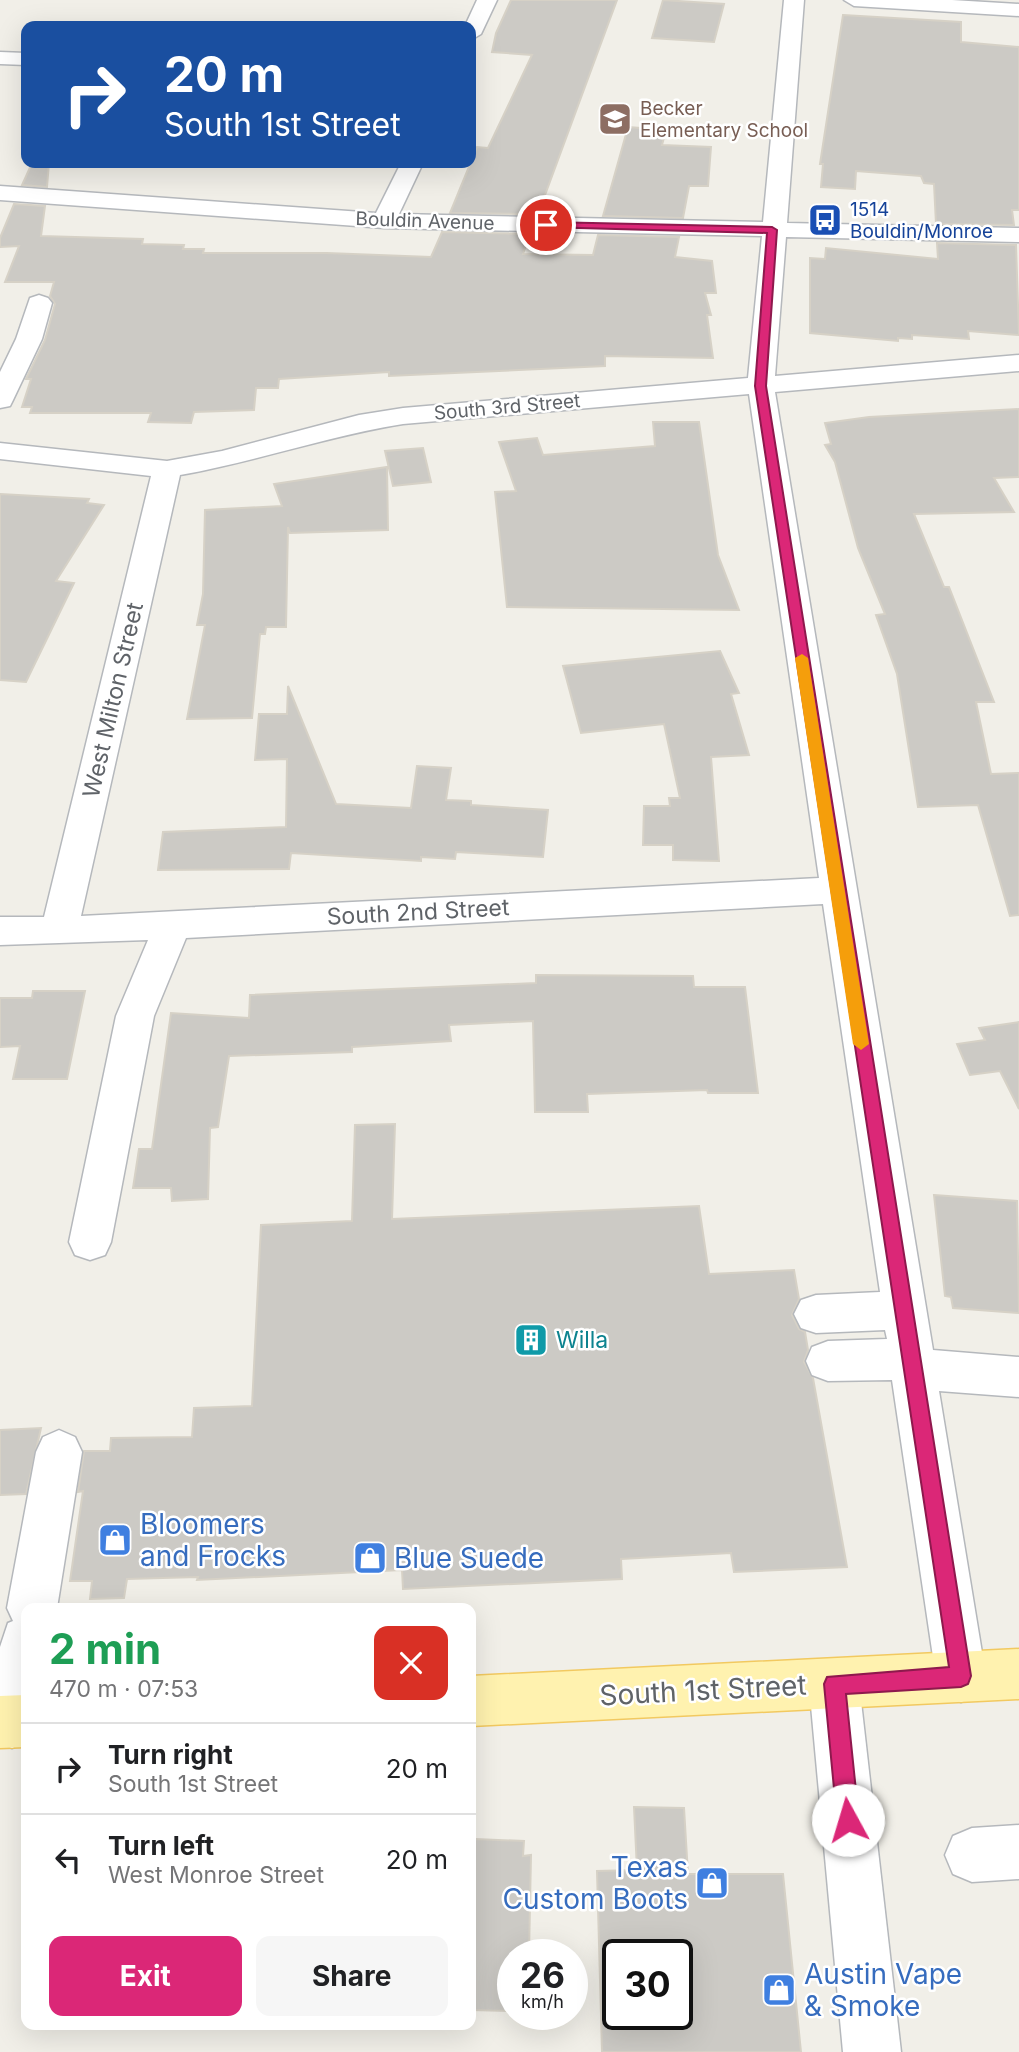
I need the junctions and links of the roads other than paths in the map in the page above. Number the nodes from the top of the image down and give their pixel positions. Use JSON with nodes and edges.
{"nodes":[{"id":1,"x":487,"y":0,"type":"edge"},
{"id":2,"x":794,"y":0,"type":"edge"},
{"id":3,"x":854,"y":0,"type":"edge"},
{"id":4,"x":1019,"y":10,"type":"edge"},
{"id":5,"x":476,"y":23,"type":"edge"},
{"id":6,"x":0,"y":58,"type":"edge"},
{"id":7,"x":21,"y":60,"type":"edge"},
{"id":8,"x":410,"y":168,"type":"edge"},
{"id":9,"x":0,"y":193,"type":"edge"},
{"id":10,"x":384,"y":221,"type":"junction"},
{"id":11,"x":772,"y":230,"type":"junction"},
{"id":12,"x":1019,"y":235,"type":"edge"},
{"id":13,"x":39,"y":303,"type":"dead end"},
{"id":14,"x":1019,"y":363,"type":"edge"},
{"id":15,"x":761,"y":386,"type":"junction"},
{"id":16,"x":0,"y":400,"type":"edge"},
{"id":17,"x":0,"y":451,"type":"edge"},
{"id":18,"x":167,"y":469,"type":"junction"},
{"id":19,"x":836,"y":890,"type":"junction"},
{"id":20,"x":173,"y":925,"type":"junction"},
{"id":21,"x":0,"y":931,"type":"edge"},
{"id":22,"x":59,"y":931,"type":"junction"},
{"id":23,"x":90,"y":1241,"type":"dead end"},
{"id":24,"x":903,"y":1310,"type":"junction"},
{"id":25,"x":816,"y":1314,"type":"dead end"},
{"id":26,"x":828,"y":1361,"type":"dead end"},
{"id":27,"x":911,"y":1364,"type":"junction"},
{"id":28,"x":1019,"y":1377,"type":"edge"},
{"id":29,"x":59,"y":1452,"type":"dead end"},
{"id":30,"x":33,"y":1603,"type":"edge"},
{"id":31,"x":21,"y":1672,"type":"edge"},
{"id":32,"x":1019,"y":1674,"type":"edge"},
{"id":33,"x":961,"y":1676,"type":"junction"},
{"id":34,"x":834,"y":1684,"type":"junction"},
{"id":35,"x":476,"y":1701,"type":"edge"},
{"id":36,"x":13,"y":1722,"type":"edge"},
{"id":37,"x":872,"y":2052,"type":"edge"}],
"edges":[{"from":1,"to":5,"type":"street"},
{"from":2,"to":11,"type":"street"},
{"from":3,"to":4,"type":"street"},
{"from":6,"to":7,"type":"street"},
{"from":8,"to":10,"type":"street"},
{"from":9,"to":10,"type":"street","name":"Bouldin Avenue"},
{"from":10,"to":11,"type":"street","name":"Bouldin Avenue"},
{"from":11,"to":12,"type":"street","name":"Bouldin Avenue"},
{"from":11,"to":15,"type":"street"},
{"from":13,"to":16,"type":"street"},
{"from":14,"to":15,"type":"street","name":"South 3rd Street"},
{"from":15,"to":18,"type":"street","name":"South 3rd Street"},
{"from":15,"to":19,"type":"street"},
{"from":17,"to":18,"type":"street","name":"South 3rd Street"},
{"from":18,"to":22,"type":"street","name":"West Milton Street"},
{"from":19,"to":20,"type":"street","name":"South 2nd Street"},
{"from":19,"to":24,"type":"street"},
{"from":20,"to":22,"type":"street","name":"South 2nd Street"},
{"from":20,"to":23,"type":"street"},
{"from":21,"to":22,"type":"street","name":"South 2nd Street"},
{"from":24,"to":25,"type":"street"},
{"from":24,"to":27,"type":"street"},
{"from":26,"to":27,"type":"street"},
{"from":27,"to":28,"type":"street"},
{"from":27,"to":33,"type":"street"},
{"from":29,"to":30,"type":"street"},
{"from":31,"to":36,"type":"street"},
{"from":32,"to":33,"type":"main road","name":"South 1st Street"},
{"from":33,"to":34,"type":"main road","name":"South 1st Street"},
{"from":34,"to":35,"type":"main road","name":"South 1st Street"},
{"from":34,"to":37,"type":"street"}]}
